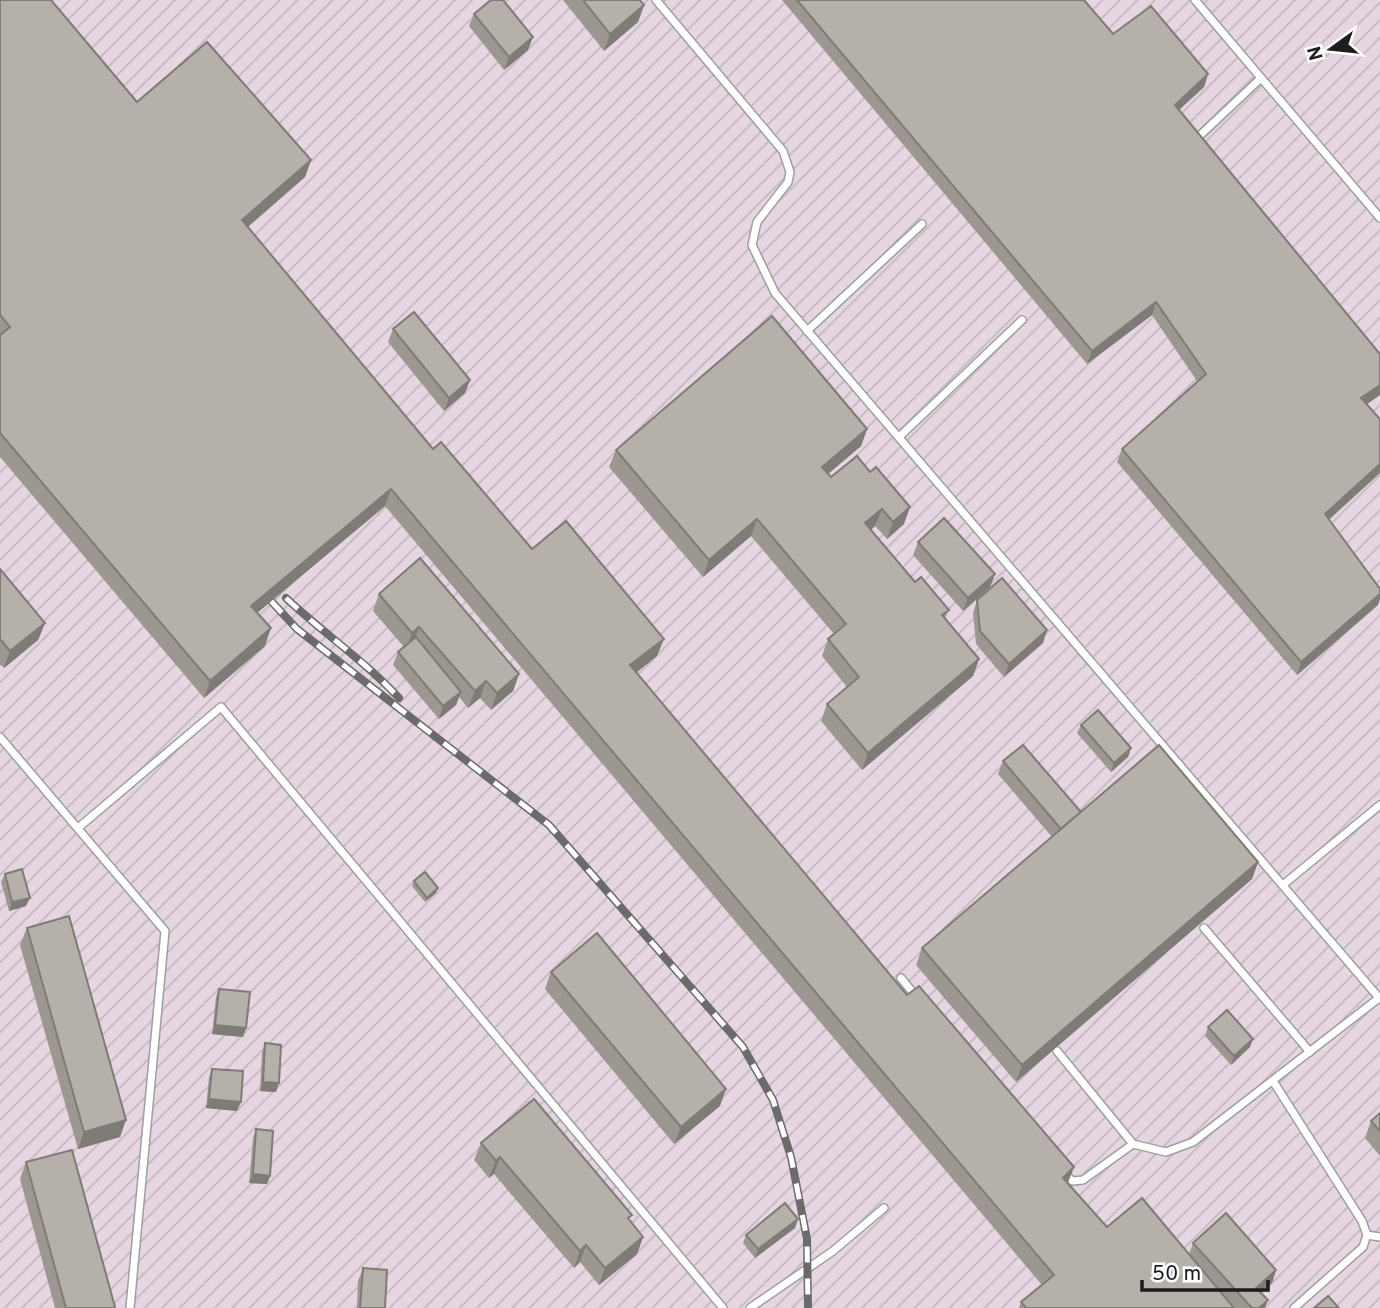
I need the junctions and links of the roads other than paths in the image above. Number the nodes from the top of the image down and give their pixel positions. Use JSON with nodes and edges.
{"nodes":[{"id":1,"x":656,"y":0,"type":"edge"},
{"id":2,"x":1195,"y":0,"type":"edge"},
{"id":3,"x":1261,"y":78,"type":"junction"},
{"id":4,"x":1191,"y":144,"type":"edge"},
{"id":5,"x":1380,"y":218,"type":"edge"},
{"id":6,"x":922,"y":224,"type":"dead end"},
{"id":7,"x":1022,"y":320,"type":"dead end"},
{"id":8,"x":807,"y":331,"type":"junction"},
{"id":9,"x":900,"y":437,"type":"junction"},
{"id":10,"x":0,"y":738,"type":"edge"},
{"id":11,"x":1380,"y":806,"type":"edge"},
{"id":12,"x":78,"y":828,"type":"junction"},
{"id":13,"x":1283,"y":884,"type":"junction"},
{"id":14,"x":1203,"y":928,"type":"edge"},
{"id":15,"x":901,"y":978,"type":"dead end"},
{"id":16,"x":1380,"y":999,"type":"edge"},
{"id":17,"x":927,"y":1009,"type":"edge"},
{"id":18,"x":1057,"y":1051,"type":"edge"},
{"id":19,"x":1310,"y":1052,"type":"junction"},
{"id":20,"x":1273,"y":1081,"type":"junction"},
{"id":21,"x":1133,"y":1144,"type":"junction"},
{"id":22,"x":1060,"y":1167,"type":"edge"},
{"id":23,"x":884,"y":1208,"type":"dead end"},
{"id":24,"x":1367,"y":1235,"type":"junction"},
{"id":25,"x":1380,"y":1237,"type":"edge"},
{"id":26,"x":130,"y":1308,"type":"edge"},
{"id":27,"x":723,"y":1308,"type":"edge"},
{"id":28,"x":750,"y":1308,"type":"edge"},
{"id":29,"x":1294,"y":1308,"type":"edge"}],
"edges":[{"from":1,"to":8,"type":"lane"},
{"from":2,"to":3,"type":"lane"},
{"from":3,"to":4,"type":"lane"},
{"from":3,"to":5,"type":"lane"},
{"from":6,"to":8,"type":"lane"},
{"from":7,"to":9,"type":"lane"},
{"from":8,"to":9,"type":"lane"},
{"from":9,"to":13,"type":"lane"},
{"from":10,"to":12,"type":"lane"},
{"from":11,"to":13,"type":"lane"},
{"from":12,"to":26,"type":"lane"},
{"from":12,"to":27,"type":"lane"},
{"from":13,"to":16,"type":"lane"},
{"from":14,"to":19,"type":"lane"},
{"from":15,"to":17,"type":"lane"},
{"from":16,"to":19,"type":"lane"},
{"from":18,"to":21,"type":"lane"},
{"from":19,"to":20,"type":"lane"},
{"from":20,"to":21,"type":"lane"},
{"from":20,"to":24,"type":"lane"},
{"from":21,"to":22,"type":"lane"},
{"from":23,"to":28,"type":"lane"},
{"from":24,"to":25,"type":"lane"},
{"from":24,"to":29,"type":"lane"}]}
